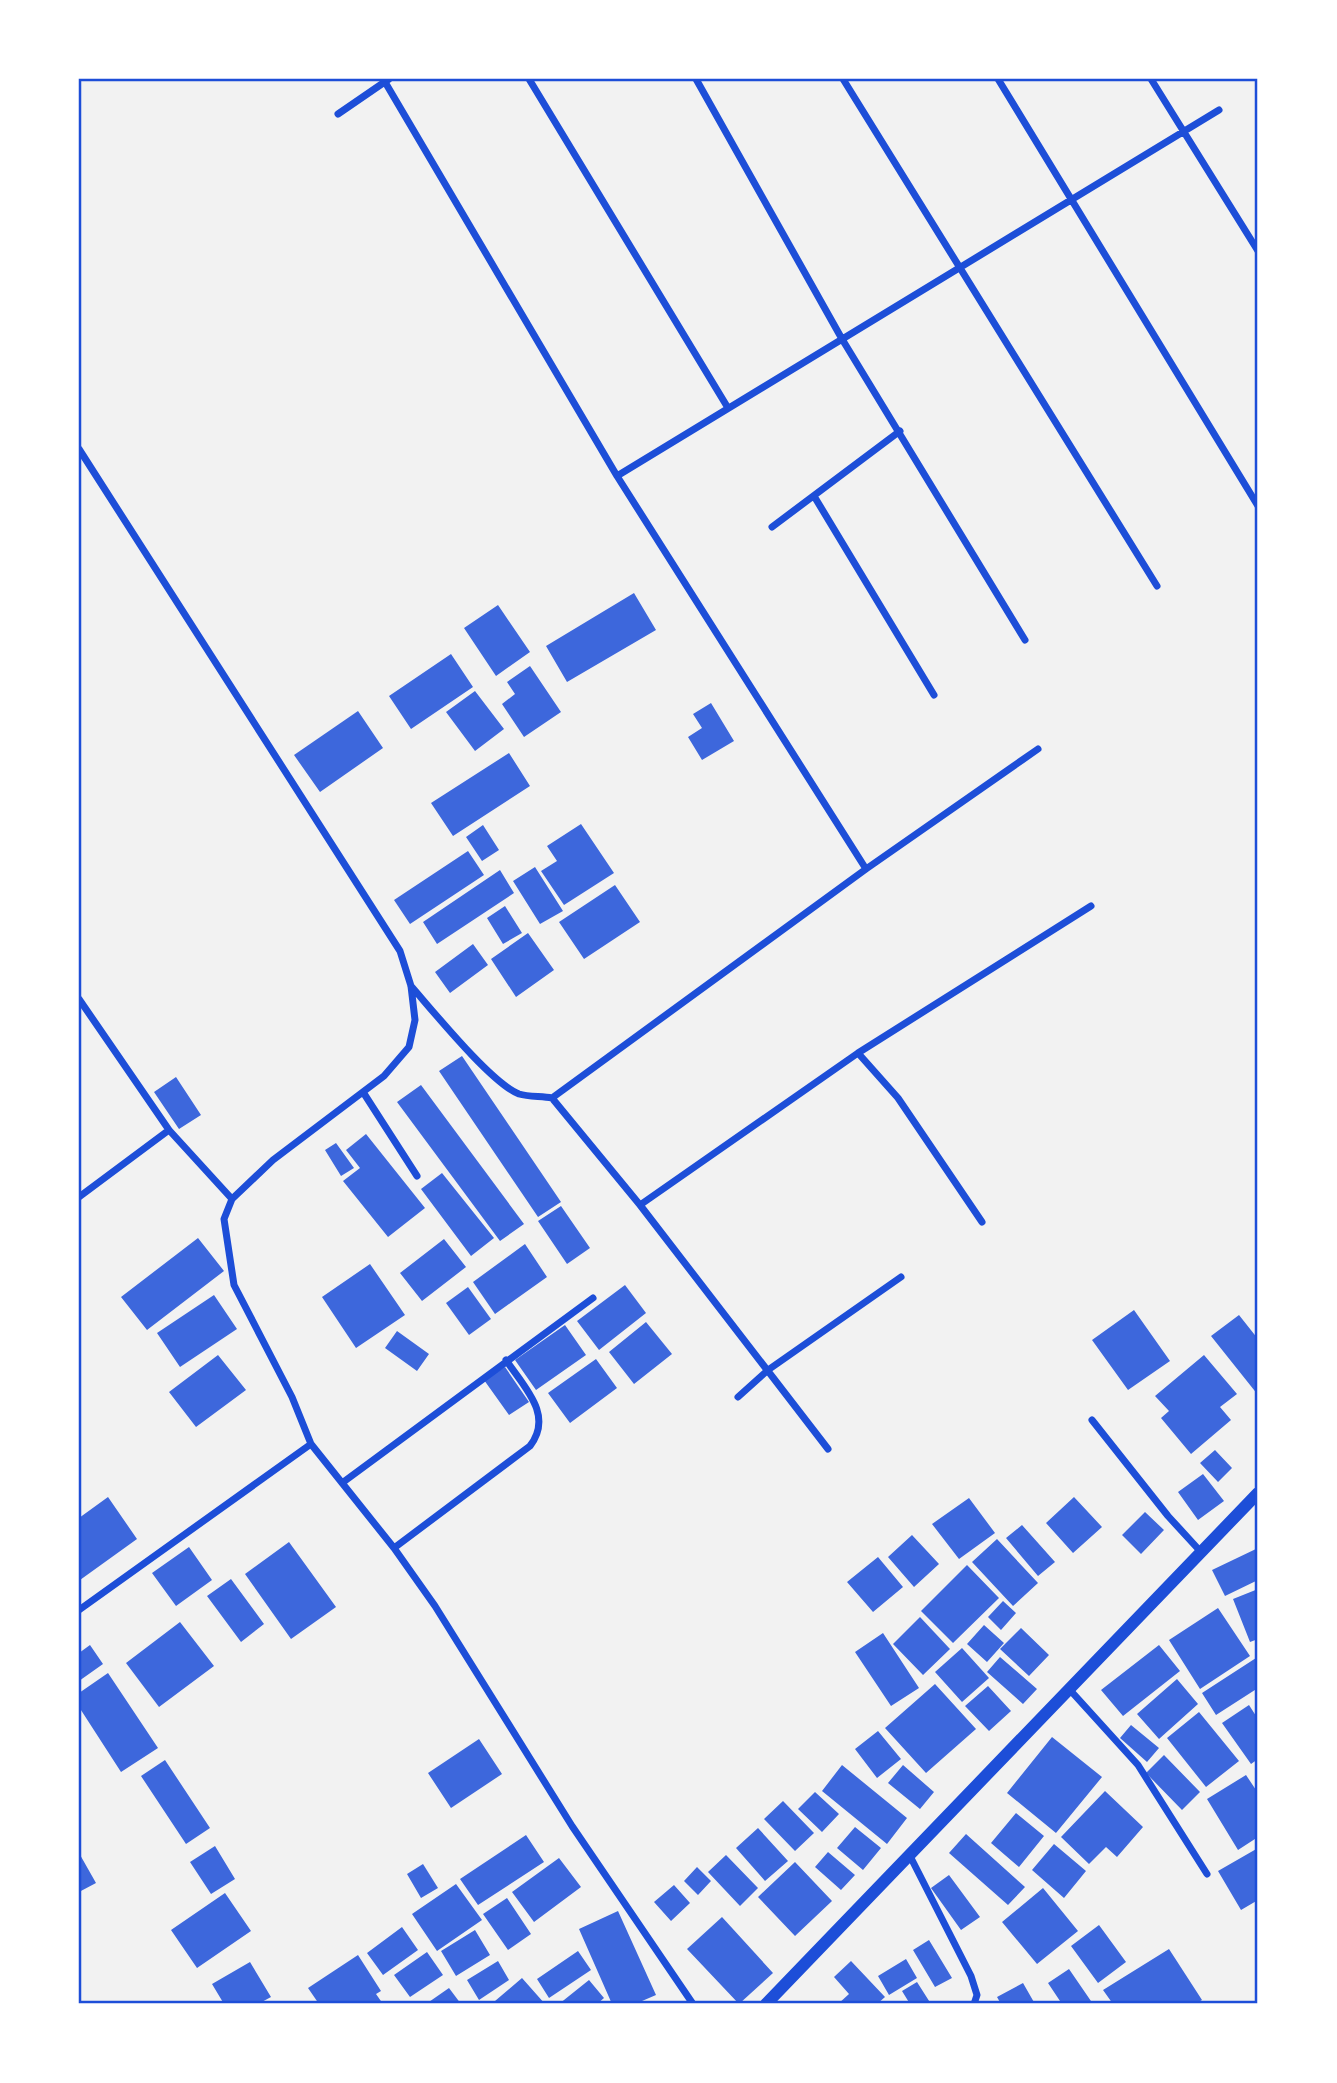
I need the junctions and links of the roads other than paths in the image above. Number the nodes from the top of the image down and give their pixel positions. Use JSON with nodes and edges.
{"nodes":[{"id":1,"x":529,"y":79,"type":"edge"},
{"id":2,"x":696,"y":79,"type":"edge"},
{"id":3,"x":843,"y":79,"type":"edge"},
{"id":4,"x":998,"y":79,"type":"edge"},
{"id":5,"x":1151,"y":79,"type":"edge"},
{"id":6,"x":387,"y":80,"type":"edge"},
{"id":7,"x":1219,"y":110,"type":"dead end"},
{"id":8,"x":338,"y":114,"type":"dead end"},
{"id":9,"x":1185,"y":131,"type":"junction"},
{"id":10,"x":1073,"y":199,"type":"junction"},
{"id":11,"x":1258,"y":251,"type":"edge"},
{"id":12,"x":959,"y":268,"type":"junction"},
{"id":13,"x":842,"y":339,"type":"junction"},
{"id":14,"x":728,"y":408,"type":"junction"},
{"id":15,"x":900,"y":431,"type":"junction"},
{"id":16,"x":79,"y":449,"type":"edge"},
{"id":17,"x":617,"y":476,"type":"junction"},
{"id":18,"x":814,"y":496,"type":"junction"},
{"id":19,"x":1258,"y":506,"type":"edge"},
{"id":20,"x":772,"y":527,"type":"dead end"},
{"id":21,"x":1157,"y":586,"type":"dead end"},
{"id":22,"x":1025,"y":640,"type":"dead end"},
{"id":23,"x":934,"y":695,"type":"dead end"},
{"id":24,"x":1038,"y":749,"type":"dead end"},
{"id":25,"x":866,"y":869,"type":"junction"},
{"id":26,"x":1091,"y":906,"type":"dead end"},
{"id":27,"x":411,"y":986,"type":"junction"},
{"id":28,"x":79,"y":999,"type":"edge"},
{"id":29,"x":858,"y":1053,"type":"junction"},
{"id":30,"x":363,"y":1092,"type":"junction"},
{"id":31,"x":552,"y":1098,"type":"junction"},
{"id":32,"x":169,"y":1130,"type":"junction"},
{"id":33,"x":417,"y":1176,"type":"dead end"},
{"id":34,"x":79,"y":1197,"type":"edge"},
{"id":35,"x":232,"y":1199,"type":"junction"},
{"id":36,"x":640,"y":1205,"type":"junction"},
{"id":37,"x":982,"y":1222,"type":"dead end"},
{"id":38,"x":901,"y":1277,"type":"dead end"},
{"id":39,"x":593,"y":1298,"type":"dead end"},
{"id":40,"x":506,"y":1360,"type":"junction"},
{"id":41,"x":768,"y":1370,"type":"junction"},
{"id":42,"x":738,"y":1397,"type":"dead end"},
{"id":43,"x":1092,"y":1420,"type":"dead end"},
{"id":44,"x":311,"y":1444,"type":"junction"},
{"id":45,"x":828,"y":1448,"type":"dead end"},
{"id":46,"x":342,"y":1483,"type":"junction"},
{"id":47,"x":1258,"y":1493,"type":"edge"},
{"id":48,"x":394,"y":1548,"type":"junction"},
{"id":49,"x":1201,"y":1552,"type":"junction"},
{"id":50,"x":79,"y":1610,"type":"edge"},
{"id":51,"x":1070,"y":1690,"type":"junction"},
{"id":52,"x":910,"y":1856,"type":"junction"},
{"id":53,"x":1207,"y":1874,"type":"dead end"},
{"id":54,"x":693,"y":2004,"type":"edge"},
{"id":55,"x":766,"y":2004,"type":"edge"},
{"id":56,"x":974,"y":2004,"type":"edge"}],
"edges":[{"from":1,"to":14,"type":"street"},
{"from":2,"to":13,"type":"street"},
{"from":3,"to":12,"type":"street"},
{"from":4,"to":10,"type":"street"},
{"from":5,"to":9,"type":"street"},
{"from":6,"to":8,"type":"street"},
{"from":6,"to":17,"type":"street"},
{"from":7,"to":9,"type":"street"},
{"from":9,"to":10,"type":"street"},
{"from":9,"to":11,"type":"street"},
{"from":10,"to":12,"type":"street"},
{"from":10,"to":19,"type":"street"},
{"from":12,"to":13,"type":"street"},
{"from":12,"to":21,"type":"street"},
{"from":13,"to":14,"type":"street"},
{"from":13,"to":15,"type":"street"},
{"from":14,"to":17,"type":"street"},
{"from":15,"to":18,"type":"street"},
{"from":15,"to":22,"type":"street"},
{"from":16,"to":27,"type":"street"},
{"from":17,"to":25,"type":"street"},
{"from":18,"to":20,"type":"street"},
{"from":18,"to":23,"type":"street"},
{"from":24,"to":25,"type":"street"},
{"from":25,"to":31,"type":"street"},
{"from":26,"to":29,"type":"street"},
{"from":27,"to":30,"type":"street"},
{"from":27,"to":31,"type":"street"},
{"from":28,"to":32,"type":"street"},
{"from":29,"to":36,"type":"street"},
{"from":29,"to":37,"type":"street"},
{"from":30,"to":33,"type":"street"},
{"from":30,"to":35,"type":"street"},
{"from":31,"to":36,"type":"street"},
{"from":32,"to":34,"type":"street"},
{"from":32,"to":35,"type":"street"},
{"from":35,"to":44,"type":"street"},
{"from":36,"to":41,"type":"street"},
{"from":38,"to":41,"type":"street"},
{"from":39,"to":40,"type":"street"},
{"from":40,"to":46,"type":"street"},
{"from":40,"to":48,"type":"street"},
{"from":41,"to":42,"type":"street"},
{"from":41,"to":45,"type":"street"},
{"from":43,"to":49,"type":"street"},
{"from":44,"to":46,"type":"street"},
{"from":44,"to":50,"type":"street"},
{"from":46,"to":48,"type":"street"},
{"from":47,"to":49,"type":"street"},
{"from":48,"to":54,"type":"street"},
{"from":49,"to":51,"type":"street"},
{"from":51,"to":52,"type":"street"},
{"from":51,"to":53,"type":"street"},
{"from":52,"to":55,"type":"street"},
{"from":52,"to":56,"type":"street"}]}
